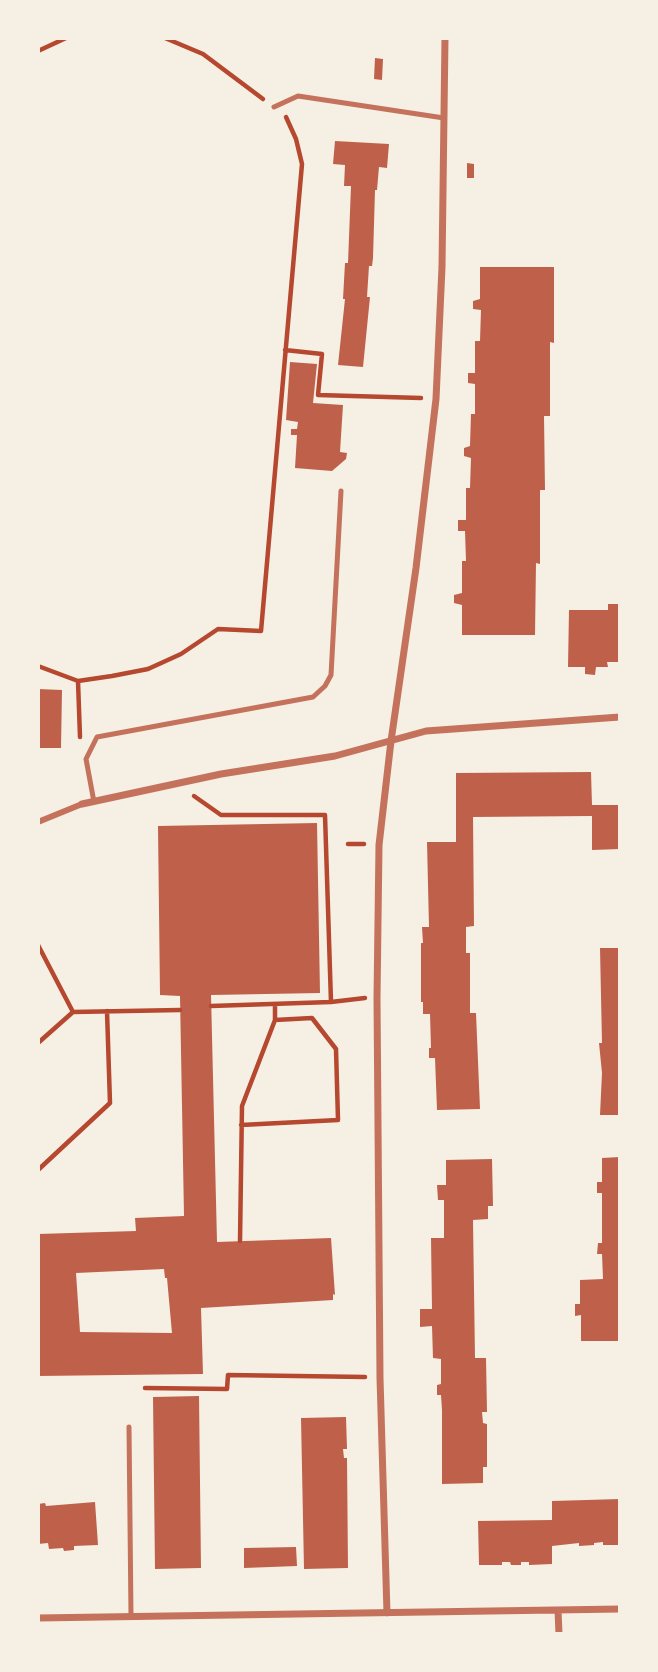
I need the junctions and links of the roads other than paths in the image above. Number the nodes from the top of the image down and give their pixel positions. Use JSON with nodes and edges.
{"nodes":[{"id":1,"x":444,"y":38,"type":"edge"},
{"id":2,"x":274,"y":107,"type":"road end"},
{"id":3,"x":444,"y":118,"type":"junction"},
{"id":4,"x":341,"y":491,"type":"dead end"},
{"id":5,"x":620,"y":717,"type":"edge"},
{"id":6,"x":391,"y":741,"type":"junction"},
{"id":7,"x":94,"y":802,"type":"junction"},
{"id":8,"x":82,"y":804,"type":"joint"},
{"id":9,"x":38,"y":822,"type":"edge"},
{"id":10,"x":129,"y":1427,"type":"dead end"},
{"id":11,"x":620,"y":1609,"type":"edge"},
{"id":12,"x":558,"y":1610,"type":"junction"},
{"id":13,"x":387,"y":1613,"type":"junction"},
{"id":14,"x":131,"y":1616,"type":"junction"},
{"id":15,"x":38,"y":1618,"type":"edge"},
{"id":16,"x":559,"y":1633,"type":"edge"}],
"edges":[{"from":1,"to":3,"type":"street"},
{"from":2,"to":3,"type":"lane"},
{"from":3,"to":6,"type":"street"},
{"from":4,"to":7,"type":"lane"},
{"from":5,"to":6,"type":"street"},
{"from":6,"to":7,"type":"street"},
{"from":6,"to":13,"type":"street"},
{"from":7,"to":8,"type":"street"},
{"from":8,"to":9,"type":"street"},
{"from":10,"to":14,"type":"lane"},
{"from":11,"to":12,"type":"street"},
{"from":12,"to":13,"type":"street"},
{"from":12,"to":16,"type":"street"},
{"from":13,"to":14,"type":"street"},
{"from":14,"to":15,"type":"street"}]}
